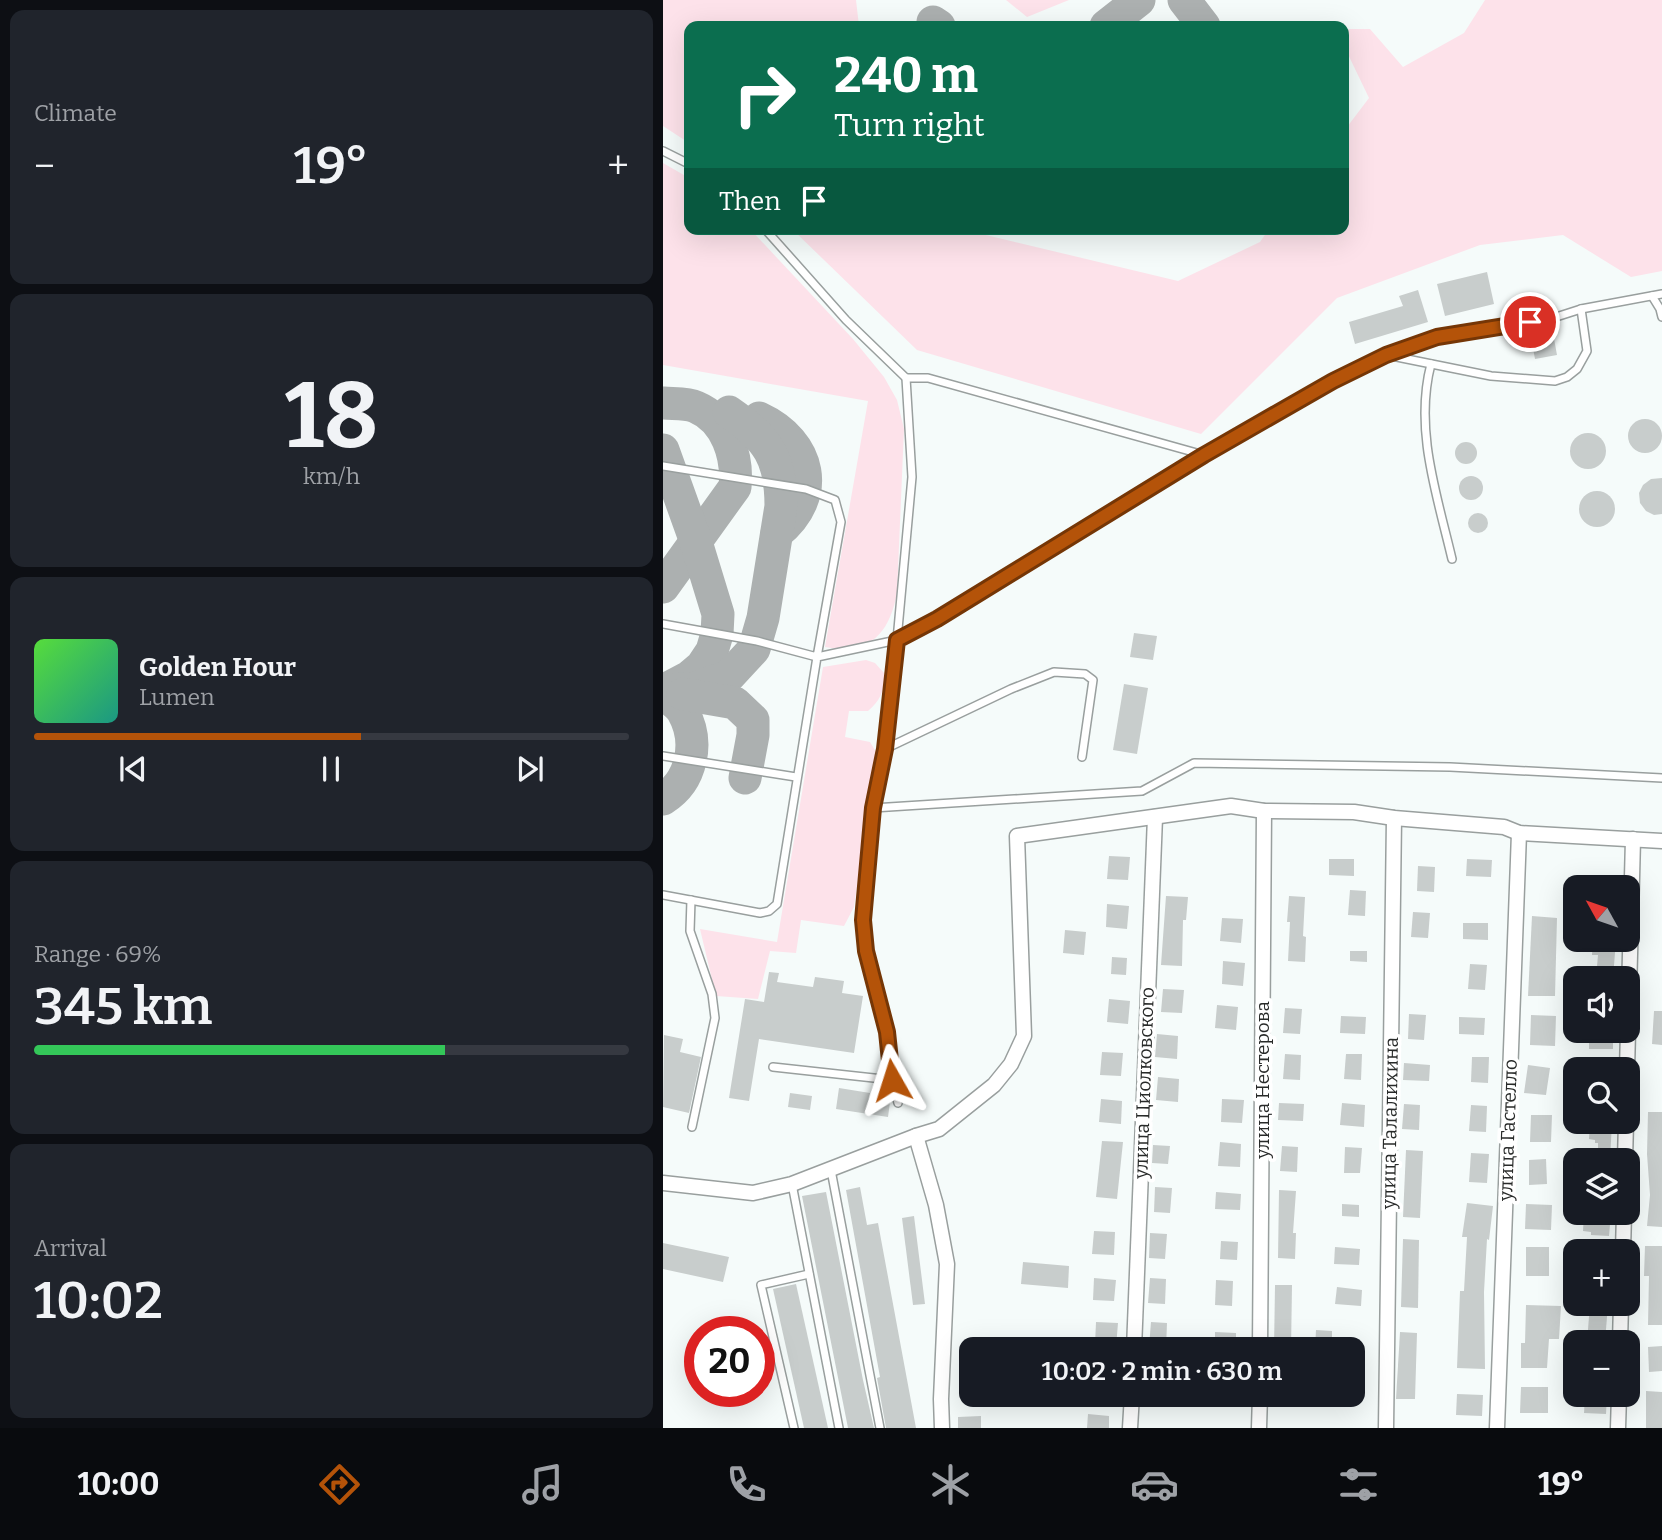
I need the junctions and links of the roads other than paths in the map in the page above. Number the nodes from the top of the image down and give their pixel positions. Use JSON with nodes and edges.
{"nodes":[{"id":1,"x":663,"y":151,"type":"edge"},
{"id":2,"x":684,"y":162,"type":"edge"},
{"id":3,"x":770,"y":235,"type":"edge"},
{"id":4,"x":1662,"y":294,"type":"edge"},
{"id":5,"x":1652,"y":296,"type":"junction"},
{"id":6,"x":1581,"y":309,"type":"junction"},
{"id":7,"x":1662,"y":317,"type":"edge"},
{"id":8,"x":1386,"y":355,"type":"junction"},
{"id":9,"x":1431,"y":364,"type":"junction"},
{"id":10,"x":906,"y":378,"type":"junction"},
{"id":11,"x":1204,"y":455,"type":"junction"},
{"id":12,"x":663,"y":466,"type":"edge"},
{"id":13,"x":1452,"y":559,"type":"dead end"},
{"id":14,"x":663,"y":624,"type":"edge"},
{"id":15,"x":897,"y":640,"type":"junction"},
{"id":16,"x":817,"y":657,"type":"junction"},
{"id":17,"x":885,"y":749,"type":"junction"},
{"id":18,"x":663,"y":756,"type":"edge"},
{"id":19,"x":1082,"y":757,"type":"dead end"},
{"id":20,"x":796,"y":777,"type":"junction"},
{"id":21,"x":1662,"y":778,"type":"edge"},
{"id":22,"x":873,"y":808,"type":"junction"},
{"id":23,"x":1264,"y":811,"type":"junction"},
{"id":24,"x":1155,"y":817,"type":"junction"},
{"id":25,"x":1394,"y":818,"type":"junction"},
{"id":26,"x":1519,"y":833,"type":"junction"},
{"id":27,"x":1633,"y":839,"type":"junction"},
{"id":28,"x":1662,"y":841,"type":"edge"},
{"id":29,"x":663,"y":895,"type":"edge"},
{"id":30,"x":691,"y":901,"type":"junction"},
{"id":31,"x":1627,"y":1057,"type":"edge"},
{"id":32,"x":773,"y":1067,"type":"dead end"},
{"id":33,"x":892,"y":1080,"type":"junction"},
{"id":34,"x":898,"y":1103,"type":"dead end"},
{"id":35,"x":692,"y":1127,"type":"dead end"},
{"id":36,"x":916,"y":1136,"type":"junction"},
{"id":37,"x":831,"y":1170,"type":"junction"},
{"id":38,"x":663,"y":1184,"type":"edge"},
{"id":39,"x":792,"y":1184,"type":"junction"},
{"id":40,"x":809,"y":1274,"type":"junction"},
{"id":41,"x":1134,"y":1337,"type":"edge"},
{"id":42,"x":1260,"y":1337,"type":"edge"},
{"id":43,"x":1131,"y":1407,"type":"edge"},
{"id":44,"x":1260,"y":1407,"type":"edge"},
{"id":45,"x":1619,"y":1407,"type":"edge"},
{"id":46,"x":794,"y":1428,"type":"edge"},
{"id":47,"x":839,"y":1428,"type":"edge"},
{"id":48,"x":880,"y":1428,"type":"edge"},
{"id":49,"x":942,"y":1428,"type":"edge"},
{"id":50,"x":1130,"y":1428,"type":"edge"},
{"id":51,"x":1259,"y":1428,"type":"edge"},
{"id":52,"x":1386,"y":1428,"type":"edge"},
{"id":53,"x":1497,"y":1428,"type":"edge"},
{"id":54,"x":1618,"y":1428,"type":"edge"}],
"edges":[{"from":1,"to":2,"type":"lane"},
{"from":3,"to":10,"type":"lane"},
{"from":4,"to":5,"type":"lane"},
{"from":5,"to":6,"type":"lane"},
{"from":5,"to":7,"type":"lane"},
{"from":6,"to":8,"type":"lane"},
{"from":6,"to":9,"type":"lane"},
{"from":8,"to":9,"type":"lane"},
{"from":8,"to":11,"type":"lane"},
{"from":9,"to":13,"type":"lane"},
{"from":10,"to":11,"type":"lane"},
{"from":10,"to":15,"type":"lane"},
{"from":11,"to":15,"type":"lane"},
{"from":12,"to":16,"type":"lane"},
{"from":14,"to":16,"type":"lane"},
{"from":15,"to":16,"type":"lane"},
{"from":15,"to":17,"type":"lane"},
{"from":16,"to":20,"type":"lane"},
{"from":17,"to":19,"type":"lane"},
{"from":17,"to":22,"type":"lane"},
{"from":18,"to":20,"type":"lane"},
{"from":20,"to":30,"type":"lane"},
{"from":21,"to":22,"type":"lane"},
{"from":22,"to":33,"type":"lane"},
{"from":23,"to":24,"type":"street"},
{"from":23,"to":25,"type":"street"},
{"from":23,"to":42,"type":"street","name":"улица Нестерова"},
{"from":24,"to":36,"type":"street"},
{"from":24,"to":41,"type":"street","name":"улица Циолковского"},
{"from":25,"to":26,"type":"street"},
{"from":25,"to":52,"type":"street","name":"улица Талалихина"},
{"from":26,"to":27,"type":"street"},
{"from":26,"to":53,"type":"street","name":"улица Гастелло"},
{"from":27,"to":28,"type":"street"},
{"from":27,"to":31,"type":"street"},
{"from":29,"to":30,"type":"lane"},
{"from":30,"to":35,"type":"lane"},
{"from":32,"to":33,"type":"lane"},
{"from":33,"to":34,"type":"lane"},
{"from":36,"to":37,"type":"street"},
{"from":36,"to":49,"type":"street"},
{"from":37,"to":39,"type":"street"},
{"from":37,"to":48,"type":"lane"},
{"from":38,"to":39,"type":"street"},
{"from":39,"to":40,"type":"lane"},
{"from":40,"to":46,"type":"lane"},
{"from":40,"to":47,"type":"lane"},
{"from":43,"to":50,"type":"street"},
{"from":44,"to":51,"type":"street"},
{"from":45,"to":54,"type":"street"}]}
